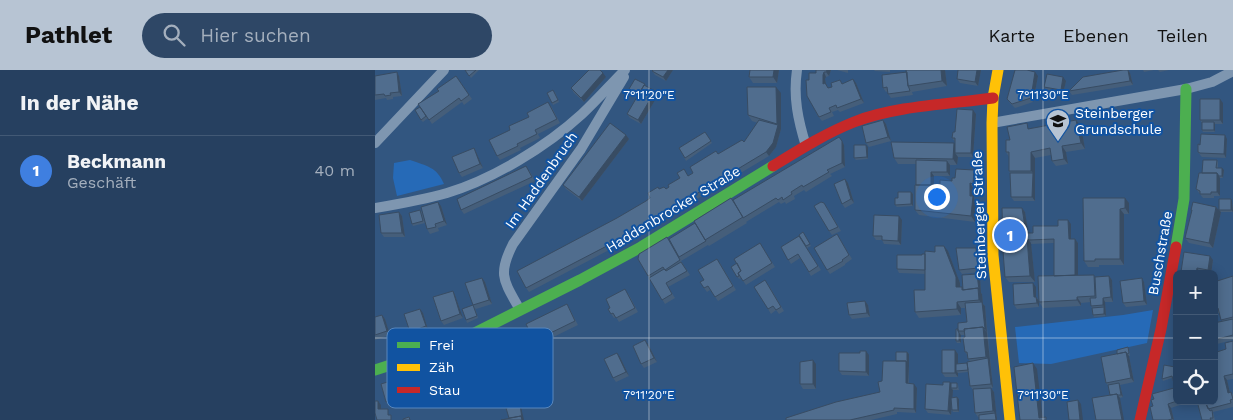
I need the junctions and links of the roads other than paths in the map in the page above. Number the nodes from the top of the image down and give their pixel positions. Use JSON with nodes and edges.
{"nodes":[{"id":1,"x":444,"y":70,"type":"edge"},
{"id":2,"x":627,"y":70,"type":"edge"},
{"id":3,"x":797,"y":70,"type":"edge"},
{"id":4,"x":998,"y":70,"type":"edge"},
{"id":5,"x":1233,"y":70,"type":"edge"},
{"id":6,"x":1186,"y":89,"type":"junction"},
{"id":7,"x":993,"y":98,"type":"junction"},
{"id":8,"x":992,"y":123,"type":"junction"},
{"id":9,"x":375,"y":143,"type":"edge"},
{"id":10,"x":806,"y":146,"type":"junction"},
{"id":11,"x":375,"y":208,"type":"edge"},
{"id":12,"x":520,"y":310,"type":"junction"},
{"id":13,"x":484,"y":328,"type":"edge"},
{"id":14,"x":387,"y":366,"type":"edge"},
{"id":15,"x":375,"y":370,"type":"edge"},
{"id":16,"x":1009,"y":420,"type":"edge"},
{"id":17,"x":1140,"y":420,"type":"edge"}],
"edges":[{"from":1,"to":9,"type":"street"},
{"from":2,"to":11,"type":"street"},
{"from":2,"to":12,"type":"street","name":"Im Haddenbruch"},
{"from":3,"to":10,"type":"street"},
{"from":4,"to":7,"type":"street","name":"Steinberger Straße"},
{"from":5,"to":6,"type":"street"},
{"from":6,"to":8,"type":"street"},
{"from":6,"to":17,"type":"street","name":"Buschstraße"},
{"from":7,"to":8,"type":"street","name":"Steinberger Straße"},
{"from":7,"to":10,"type":"street","name":"Haddenbrocker Straße"},
{"from":8,"to":16,"type":"street","name":"Steinberger Straße"},
{"from":10,"to":12,"type":"street","name":"Haddenbrocker Straße"},
{"from":12,"to":13,"type":"street","name":"Haddenbrocker Straße"},
{"from":14,"to":15,"type":"street","name":"Haddenbrocker Straße"}]}
